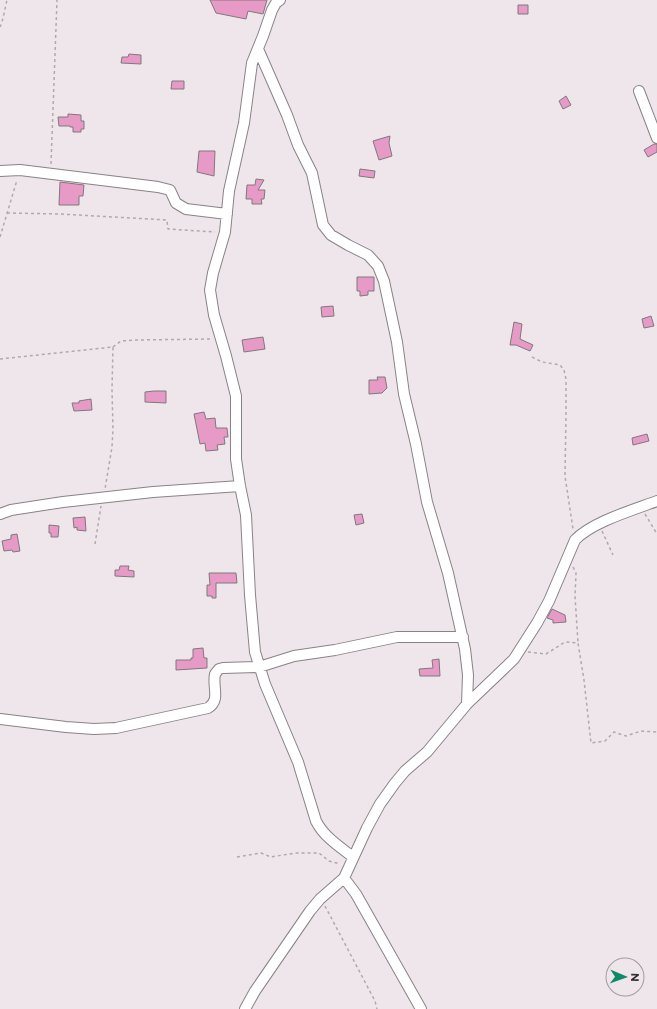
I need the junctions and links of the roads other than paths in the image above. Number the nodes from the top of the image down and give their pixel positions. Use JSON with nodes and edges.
{"nodes":[{"id":1,"x":280,"y":0,"type":"edge"},
{"id":2,"x":258,"y":49,"type":"junction"},
{"id":3,"x":639,"y":91,"type":"dead end"},
{"id":4,"x":657,"y":138,"type":"edge"},
{"id":5,"x":0,"y":171,"type":"edge"},
{"id":6,"x":227,"y":214,"type":"junction"},
{"id":7,"x":240,"y":486,"type":"junction"},
{"id":8,"x":657,"y":501,"type":"edge"},
{"id":9,"x":0,"y":514,"type":"edge"},
{"id":10,"x":463,"y":637,"type":"junction"},
{"id":11,"x":259,"y":667,"type":"junction"},
{"id":12,"x":467,"y":704,"type":"junction"},
{"id":13,"x":0,"y":719,"type":"edge"},
{"id":14,"x":351,"y":862,"type":"junction"},
{"id":15,"x":344,"y":878,"type":"junction"},
{"id":16,"x":245,"y":1009,"type":"edge"},
{"id":17,"x":421,"y":1009,"type":"edge"}],
"edges":[{"from":1,"to":2,"type":"street"},
{"from":2,"to":6,"type":"street"},
{"from":2,"to":10,"type":"street"},
{"from":3,"to":4,"type":"street"},
{"from":5,"to":6,"type":"street"},
{"from":6,"to":7,"type":"street"},
{"from":7,"to":9,"type":"street"},
{"from":7,"to":11,"type":"street"},
{"from":8,"to":12,"type":"street"},
{"from":10,"to":11,"type":"street"},
{"from":10,"to":12,"type":"street"},
{"from":11,"to":13,"type":"street"},
{"from":11,"to":14,"type":"street"},
{"from":12,"to":14,"type":"street"},
{"from":14,"to":15,"type":"street"},
{"from":15,"to":16,"type":"street"},
{"from":15,"to":17,"type":"street"}]}
